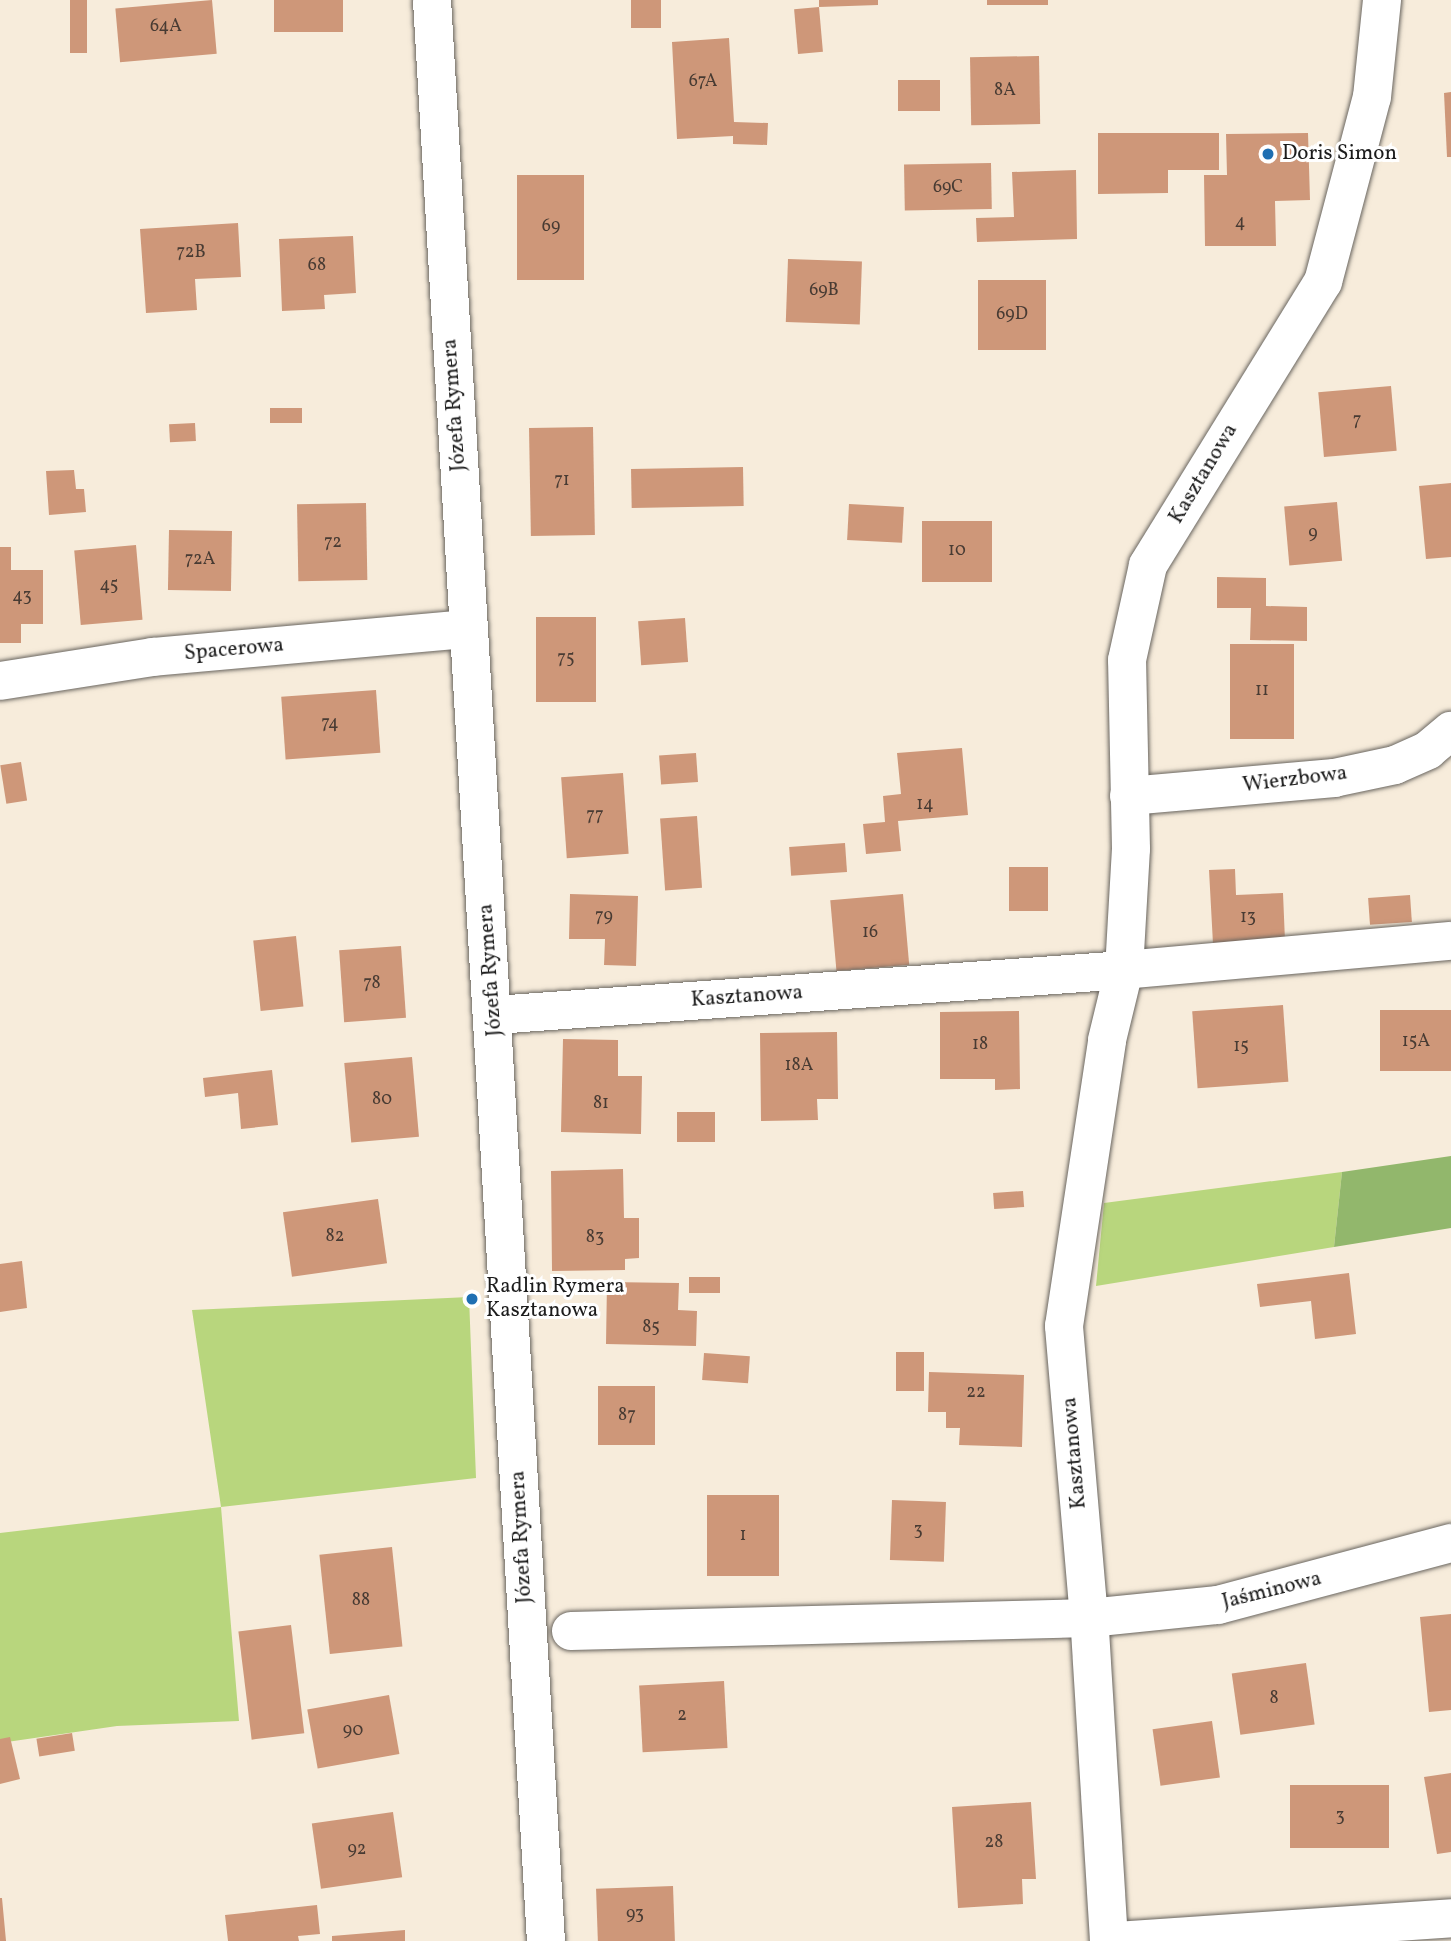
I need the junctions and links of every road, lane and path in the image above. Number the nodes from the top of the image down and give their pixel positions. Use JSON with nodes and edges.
{"nodes":[{"id":1,"x":432,"y":0,"type":"edge"},
{"id":2,"x":1382,"y":0,"type":"edge"},
{"id":3,"x":469,"y":629,"type":"junction"},
{"id":4,"x":0,"y":681,"type":"edge"},
{"id":5,"x":1451,"y":732,"type":"edge"},
{"id":6,"x":1129,"y":796,"type":"junction"},
{"id":7,"x":1451,"y":941,"type":"edge"},
{"id":8,"x":1124,"y":970,"type":"junction"},
{"id":9,"x":495,"y":1015,"type":"junction"},
{"id":10,"x":1451,"y":1544,"type":"edge"},
{"id":11,"x":1089,"y":1618,"type":"junction"},
{"id":12,"x":571,"y":1631,"type":"dead end"},
{"id":13,"x":1451,"y":1918,"type":"edge"},
{"id":14,"x":546,"y":1941,"type":"edge"},
{"id":15,"x":1109,"y":1941,"type":"edge"},
{"id":16,"x":1117,"y":1941,"type":"edge"}],
"edges":[{"from":1,"to":3,"type":"street","name":"Józefa Rymera"},
{"from":2,"to":6,"type":"street","name":"Kasztanowa"},
{"from":3,"to":4,"type":"street","name":"Spacerowa"},
{"from":3,"to":9,"type":"street","name":"Józefa Rymera"},
{"from":5,"to":6,"type":"street","name":"Wierzbowa"},
{"from":6,"to":8,"type":"street","name":"Kasztanowa"},
{"from":7,"to":8,"type":"street","name":"Kasztanowa"},
{"from":8,"to":9,"type":"street","name":"Kasztanowa"},
{"from":8,"to":11,"type":"street","name":"Kasztanowa"},
{"from":9,"to":14,"type":"street","name":"Józefa Rymera"},
{"from":10,"to":11,"type":"street","name":"Jaśminowa"},
{"from":11,"to":12,"type":"street","name":"Jaśminowa"},
{"from":11,"to":15,"type":"street","name":"Kasztanowa"},
{"from":13,"to":16,"type":"street"}]}
